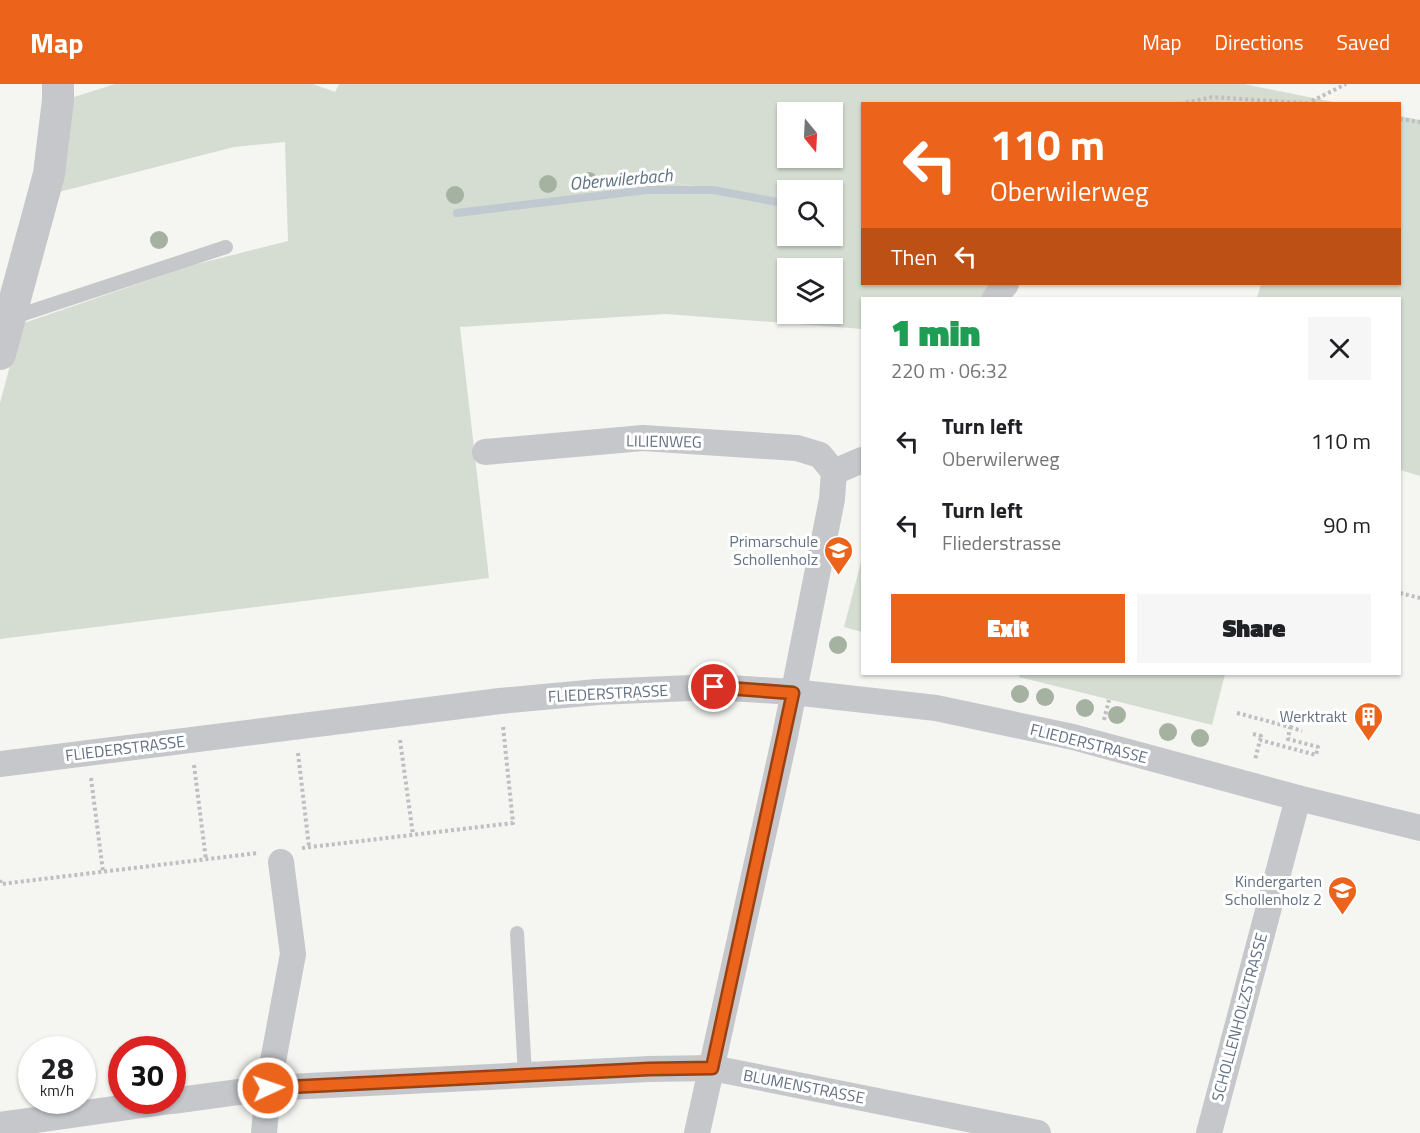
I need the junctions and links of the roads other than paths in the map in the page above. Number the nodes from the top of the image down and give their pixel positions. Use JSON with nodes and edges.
{"nodes":[{"id":1,"x":58,"y":84,"type":"edge"},
{"id":2,"x":226,"y":247,"type":"dead end"},
{"id":3,"x":1005,"y":285,"type":"edge"},
{"id":4,"x":996,"y":297,"type":"edge"},
{"id":5,"x":9,"y":319,"type":"junction"},
{"id":6,"x":0,"y":354,"type":"edge"},
{"id":7,"x":485,"y":452,"type":"dead end"},
{"id":8,"x":861,"y":460,"type":"edge"},
{"id":9,"x":834,"y":472,"type":"junction"},
{"id":10,"x":793,"y":693,"type":"junction"},
{"id":11,"x":0,"y":764,"type":"edge"},
{"id":12,"x":1298,"y":798,"type":"junction"},
{"id":13,"x":1420,"y":828,"type":"edge"},
{"id":14,"x":283,"y":854,"type":"road end"},
{"id":15,"x":517,"y":933,"type":"dead end"},
{"id":16,"x":712,"y":1068,"type":"junction"},
{"id":17,"x":525,"y":1075,"type":"junction"},
{"id":18,"x":268,"y":1088,"type":"junction"},
{"id":19,"x":186,"y":1099,"type":"edge"},
{"id":20,"x":108,"y":1110,"type":"edge"},
{"id":21,"x":0,"y":1125,"type":"edge"},
{"id":22,"x":264,"y":1133,"type":"edge"},
{"id":23,"x":697,"y":1133,"type":"edge"},
{"id":24,"x":1038,"y":1133,"type":"edge"},
{"id":25,"x":1209,"y":1133,"type":"edge"}],
"edges":[{"from":1,"to":5,"type":"street"},
{"from":2,"to":5,"type":"lane"},
{"from":3,"to":4,"type":"street"},
{"from":5,"to":6,"type":"street"},
{"from":7,"to":9,"type":"street","name":"LILIENWEG"},
{"from":8,"to":9,"type":"street"},
{"from":9,"to":10,"type":"street"},
{"from":10,"to":11,"type":"street","name":"FLIEDERSTRASSE"},
{"from":10,"to":12,"type":"street","name":"FLIEDERSTRASSE"},
{"from":10,"to":16,"type":"street"},
{"from":12,"to":13,"type":"street","name":"FLIEDERSTRASSE"},
{"from":12,"to":25,"type":"street","name":"SCHOLLENHOLZSTRASSE"},
{"from":14,"to":18,"type":"street"},
{"from":15,"to":17,"type":"lane"},
{"from":16,"to":17,"type":"street","name":"BLUMENSTRASSE"},
{"from":16,"to":23,"type":"street"},
{"from":16,"to":24,"type":"street","name":"BLUMENSTRASSE"},
{"from":17,"to":18,"type":"street","name":"BLUMENSTRASSE"},
{"from":18,"to":19,"type":"street","name":"BLUMENSTRASSE"},
{"from":18,"to":22,"type":"street"},
{"from":20,"to":21,"type":"street","name":"BLUMENSTRASSE"}]}
